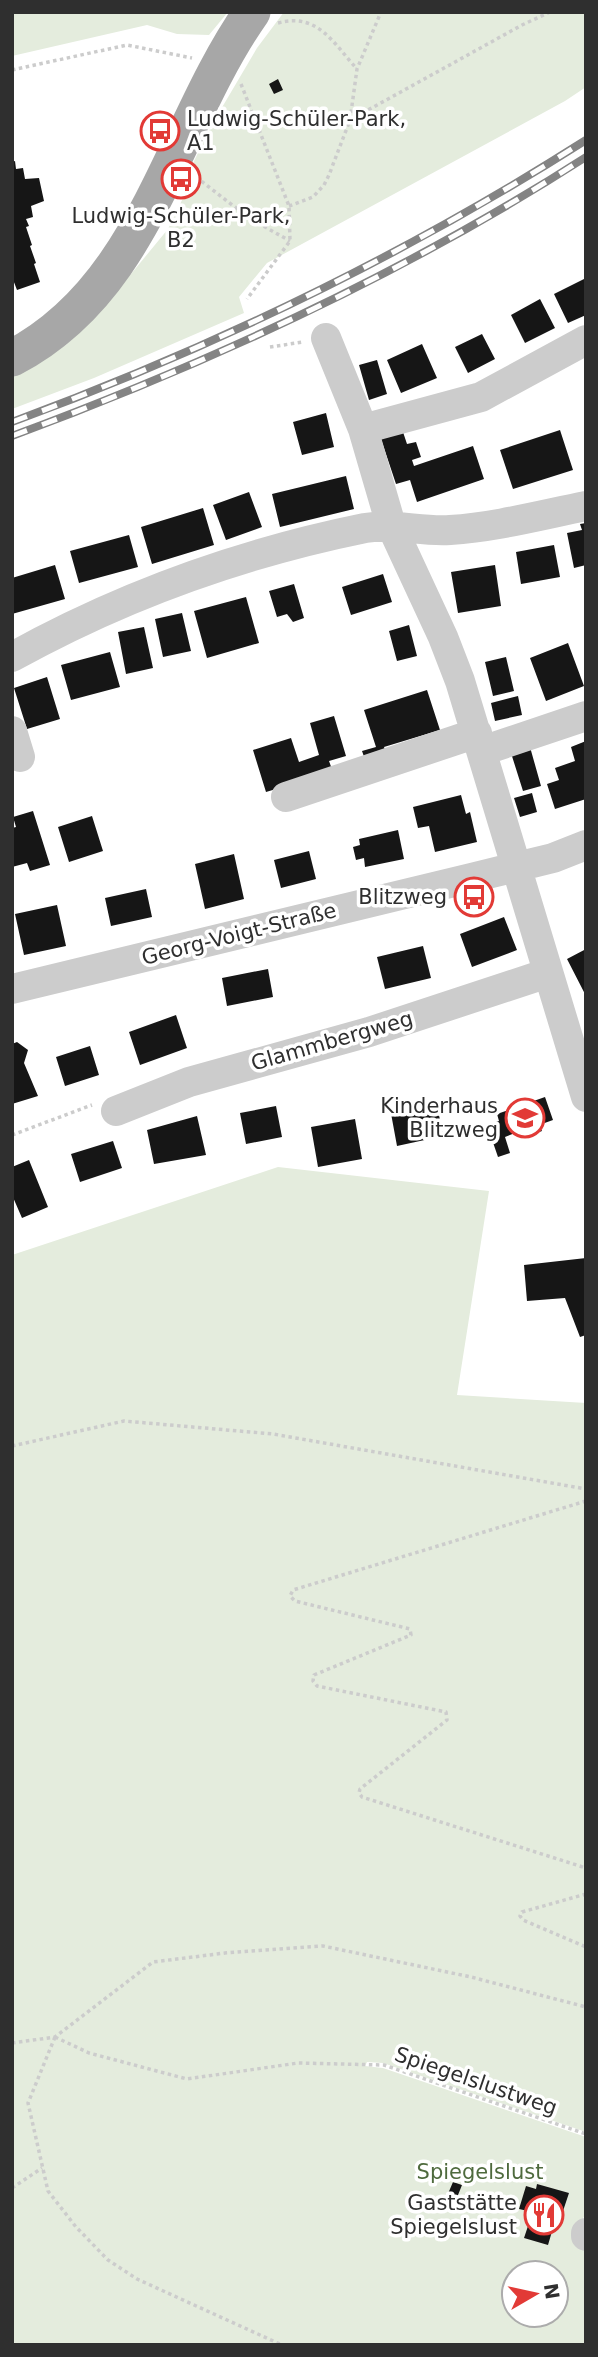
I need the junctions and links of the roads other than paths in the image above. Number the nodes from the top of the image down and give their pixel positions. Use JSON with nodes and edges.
{"nodes":[{"id":1,"x":236,"y":37,"type":"edge"},
{"id":2,"x":326,"y":338,"type":"road end"},
{"id":3,"x":586,"y":340,"type":"edge"},
{"id":4,"x":12,"y":358,"type":"edge"},
{"id":5,"x":363,"y":429,"type":"junction"},
{"id":6,"x":586,"y":506,"type":"edge"},
{"id":7,"x":391,"y":525,"type":"junction"},
{"id":8,"x":12,"y":657,"type":"edge"},
{"id":9,"x":586,"y":716,"type":"edge"},
{"id":10,"x":480,"y":742,"type":"junction"},
{"id":11,"x":286,"y":797,"type":"dead end"},
{"id":12,"x":586,"y":845,"type":"edge"},
{"id":13,"x":516,"y":867,"type":"junction"},
{"id":14,"x":548,"y":972,"type":"junction"},
{"id":15,"x":12,"y":989,"type":"edge"},
{"id":16,"x":586,"y":1097,"type":"edge"},
{"id":17,"x":116,"y":1111,"type":"dead end"}],
"edges":[{"from":1,"to":4,"type":"main road"},
{"from":2,"to":5,"type":"street"},
{"from":3,"to":5,"type":"street"},
{"from":5,"to":7,"type":"street"},
{"from":6,"to":7,"type":"street"},
{"from":7,"to":8,"type":"street"},
{"from":7,"to":10,"type":"street"},
{"from":9,"to":10,"type":"street"},
{"from":10,"to":11,"type":"street"},
{"from":10,"to":13,"type":"street"},
{"from":12,"to":13,"type":"street","name":"Georg-Voigt-Straße"},
{"from":13,"to":14,"type":"street"},
{"from":13,"to":15,"type":"street","name":"Georg-Voigt-Straße"},
{"from":14,"to":16,"type":"street"},
{"from":14,"to":17,"type":"street","name":"Glammbergweg"}]}
